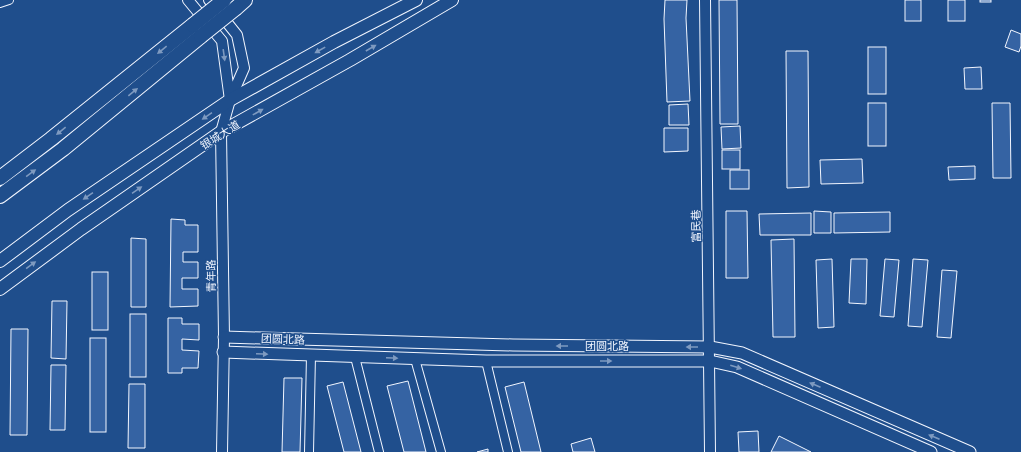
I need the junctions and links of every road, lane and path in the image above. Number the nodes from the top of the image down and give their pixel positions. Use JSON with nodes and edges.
{"nodes":[{"id":1,"x":9,"y":0,"type":"edge"},
{"id":2,"x":188,"y":0,"type":"edge"},
{"id":3,"x":209,"y":0,"type":"edge"},
{"id":4,"x":224,"y":0,"type":"edge"},
{"id":5,"x":416,"y":0,"type":"edge"},
{"id":6,"x":452,"y":0,"type":"edge"},
{"id":7,"x":705,"y":0,"type":"edge"},
{"id":8,"x":0,"y":4,"type":"edge"},
{"id":9,"x":241,"y":4,"type":"edge"},
{"id":10,"x":197,"y":31,"type":"junction"},
{"id":11,"x":230,"y":100,"type":"junction"},
{"id":12,"x":222,"y":132,"type":"junction"},
{"id":13,"x":0,"y":178,"type":"edge"},
{"id":14,"x":0,"y":196,"type":"edge"},
{"id":15,"x":0,"y":260,"type":"edge"},
{"id":16,"x":0,"y":289,"type":"edge"},
{"id":17,"x":224,"y":337,"type":"junction"},
{"id":18,"x":710,"y":347,"type":"junction"},
{"id":19,"x":223,"y":352,"type":"junction"},
{"id":20,"x":311,"y":355,"type":"junction"},
{"id":21,"x":355,"y":357,"type":"junction"},
{"id":22,"x":416,"y":359,"type":"junction"},
{"id":23,"x":486,"y":361,"type":"junction"},
{"id":24,"x":710,"y":361,"type":"junction"},
{"id":25,"x":222,"y":452,"type":"edge"},
{"id":26,"x":309,"y":452,"type":"edge"},
{"id":27,"x":379,"y":452,"type":"edge"},
{"id":28,"x":441,"y":452,"type":"edge"},
{"id":29,"x":508,"y":452,"type":"edge"},
{"id":30,"x":710,"y":452,"type":"edge"},
{"id":31,"x":931,"y":452,"type":"edge"},
{"id":32,"x":970,"y":452,"type":"edge"}],
"edges":[{"from":1,"to":8,"type":"street"},
{"from":2,"to":11,"type":"street","one_way":true},
{"from":3,"to":11,"type":"street"},
{"from":4,"to":10,"type":"highway","bridge":true},
{"from":5,"to":11,"type":"main road","name":"银城大道","one_way":true},
{"from":12,"to":6,"type":"main road","name":"银城大道","one_way":true},
{"from":7,"to":18,"type":"street","name":"富民巷"},
{"from":9,"to":10,"type":"highway","bridge":true},
{"from":10,"to":13,"type":"highway","one_way":true},
{"from":14,"to":10,"type":"highway","one_way":true},
{"from":11,"to":12,"type":"street","name":"青年路"},
{"from":11,"to":15,"type":"main road","name":"银城大道","one_way":true},
{"from":16,"to":12,"type":"main road","name":"银城大道","one_way":true},
{"from":12,"to":17,"type":"street","name":"青年路"},
{"from":18,"to":17,"type":"main road","name":"团圆北路","one_way":true},
{"from":17,"to":19,"type":"street","name":"青年路"},
{"from":18,"to":24,"type":"street","name":"富民巷"},
{"from":32,"to":18,"type":"main road","name":"团圆北路","one_way":true},
{"from":19,"to":20,"type":"main road","name":"团圆北路","one_way":true},
{"from":19,"to":25,"type":"street","name":"青年路"},
{"from":20,"to":21,"type":"main road","name":"团圆北路"},
{"from":20,"to":26,"type":"street"},
{"from":21,"to":22,"type":"main road","name":"团圆北路","one_way":true},
{"from":21,"to":27,"type":"street"},
{"from":22,"to":23,"type":"main road","name":"团圆北路"},
{"from":22,"to":28,"type":"street"},
{"from":23,"to":24,"type":"main road","name":"团圆北路","one_way":true},
{"from":23,"to":29,"type":"street"},
{"from":24,"to":30,"type":"street","name":"富民巷"},
{"from":24,"to":31,"type":"main road","name":"团圆北路","one_way":true}]}
